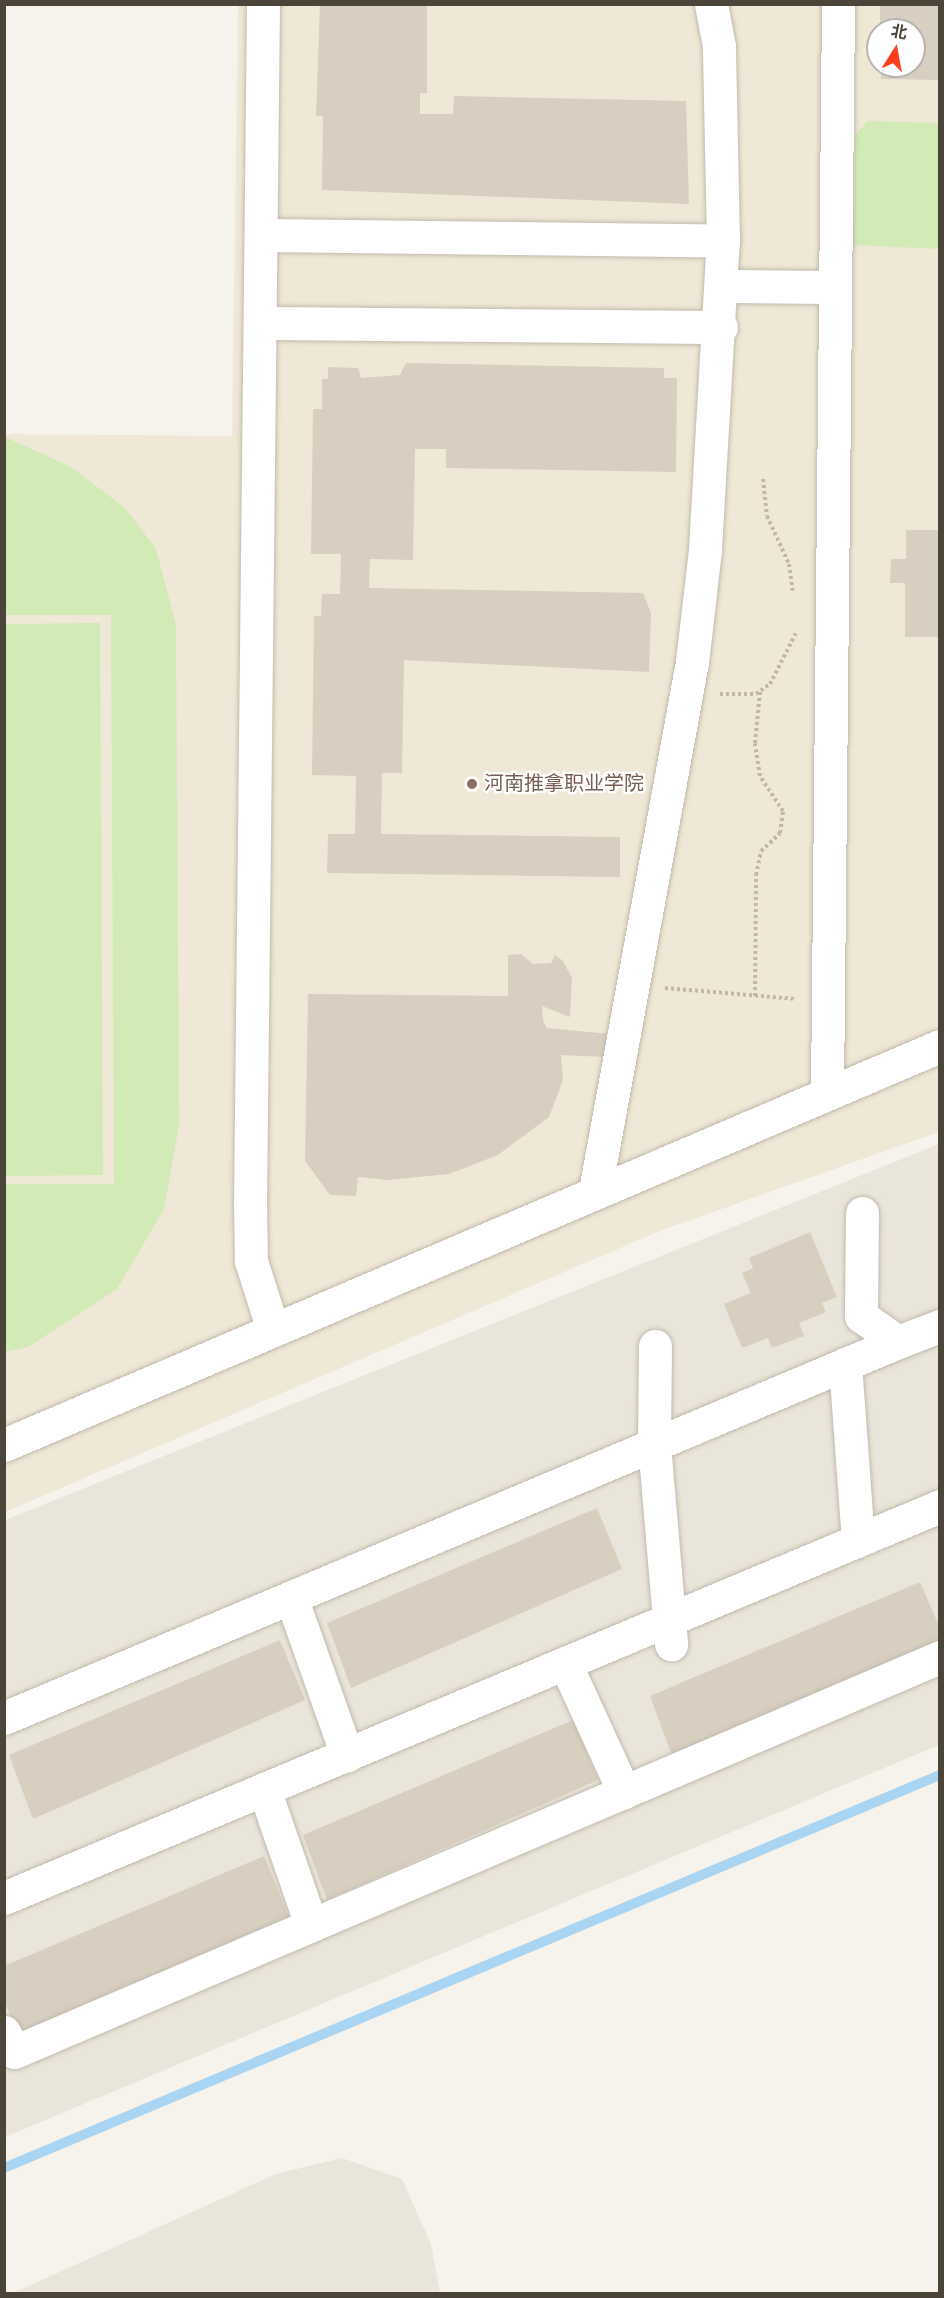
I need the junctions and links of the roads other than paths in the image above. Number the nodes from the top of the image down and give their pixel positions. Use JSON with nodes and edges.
{"nodes":[{"id":1,"x":263,"y":4,"type":"edge"},
{"id":2,"x":711,"y":4,"type":"edge"},
{"id":3,"x":838,"y":4,"type":"edge"},
{"id":4,"x":261,"y":235,"type":"junction"},
{"id":5,"x":723,"y":241,"type":"junction"},
{"id":6,"x":722,"y":286,"type":"junction"},
{"id":7,"x":835,"y":287,"type":"junction"},
{"id":8,"x":260,"y":323,"type":"junction"},
{"id":9,"x":721,"y":327,"type":"junction"},
{"id":10,"x":939,"y":1046,"type":"edge"},
{"id":11,"x":827,"y":1092,"type":"junction"},
{"id":12,"x":596,"y":1191,"type":"junction"},
{"id":13,"x":862,"y":1213,"type":"dead end"},
{"id":14,"x":939,"y":1326,"type":"edge"},
{"id":15,"x":273,"y":1330,"type":"junction"},
{"id":16,"x":898,"y":1342,"type":"junction"},
{"id":17,"x":655,"y":1346,"type":"dead end"},
{"id":18,"x":846,"y":1364,"type":"junction"},
{"id":19,"x":654,"y":1444,"type":"junction"},
{"id":20,"x":4,"y":1445,"type":"edge"},
{"id":21,"x":939,"y":1506,"type":"edge"},
{"id":22,"x":858,"y":1541,"type":"junction"},
{"id":23,"x":291,"y":1597,"type":"junction"},
{"id":24,"x":669,"y":1632,"type":"junction"},
{"id":25,"x":939,"y":1657,"type":"edge"},
{"id":26,"x":565,"y":1663,"type":"junction"},
{"id":27,"x":4,"y":1718,"type":"edge"},
{"id":28,"x":346,"y":1755,"type":"junction"},
{"id":29,"x":264,"y":1789,"type":"junction"},
{"id":30,"x":624,"y":1792,"type":"junction"},
{"id":31,"x":4,"y":1898,"type":"edge"},
{"id":32,"x":310,"y":1925,"type":"junction"},
{"id":33,"x":4,"y":2032,"type":"edge"}],
"edges":[{"from":1,"to":4,"type":"lane"},
{"from":2,"to":5,"type":"lane"},
{"from":3,"to":7,"type":"lane"},
{"from":4,"to":5,"type":"lane"},
{"from":4,"to":8,"type":"lane"},
{"from":5,"to":6,"type":"lane"},
{"from":6,"to":7,"type":"lane"},
{"from":6,"to":9,"type":"lane"},
{"from":7,"to":11,"type":"lane"},
{"from":8,"to":9,"type":"lane"},
{"from":8,"to":15,"type":"lane"},
{"from":9,"to":12,"type":"lane"},
{"from":10,"to":11,"type":"lane"},
{"from":11,"to":12,"type":"lane"},
{"from":12,"to":15,"type":"lane"},
{"from":13,"to":16,"type":"lane"},
{"from":14,"to":16,"type":"lane"},
{"from":15,"to":20,"type":"lane"},
{"from":16,"to":18,"type":"lane"},
{"from":17,"to":19,"type":"lane"},
{"from":18,"to":19,"type":"lane"},
{"from":18,"to":22,"type":"lane"},
{"from":19,"to":23,"type":"lane"},
{"from":19,"to":24,"type":"lane"},
{"from":21,"to":22,"type":"lane"},
{"from":22,"to":24,"type":"lane"},
{"from":23,"to":27,"type":"lane"},
{"from":23,"to":28,"type":"lane"},
{"from":24,"to":26,"type":"lane"},
{"from":25,"to":30,"type":"lane"},
{"from":26,"to":28,"type":"lane"},
{"from":26,"to":30,"type":"lane"},
{"from":28,"to":29,"type":"lane"},
{"from":29,"to":31,"type":"lane"},
{"from":29,"to":32,"type":"lane"},
{"from":30,"to":32,"type":"lane"},
{"from":32,"to":33,"type":"lane"}]}
